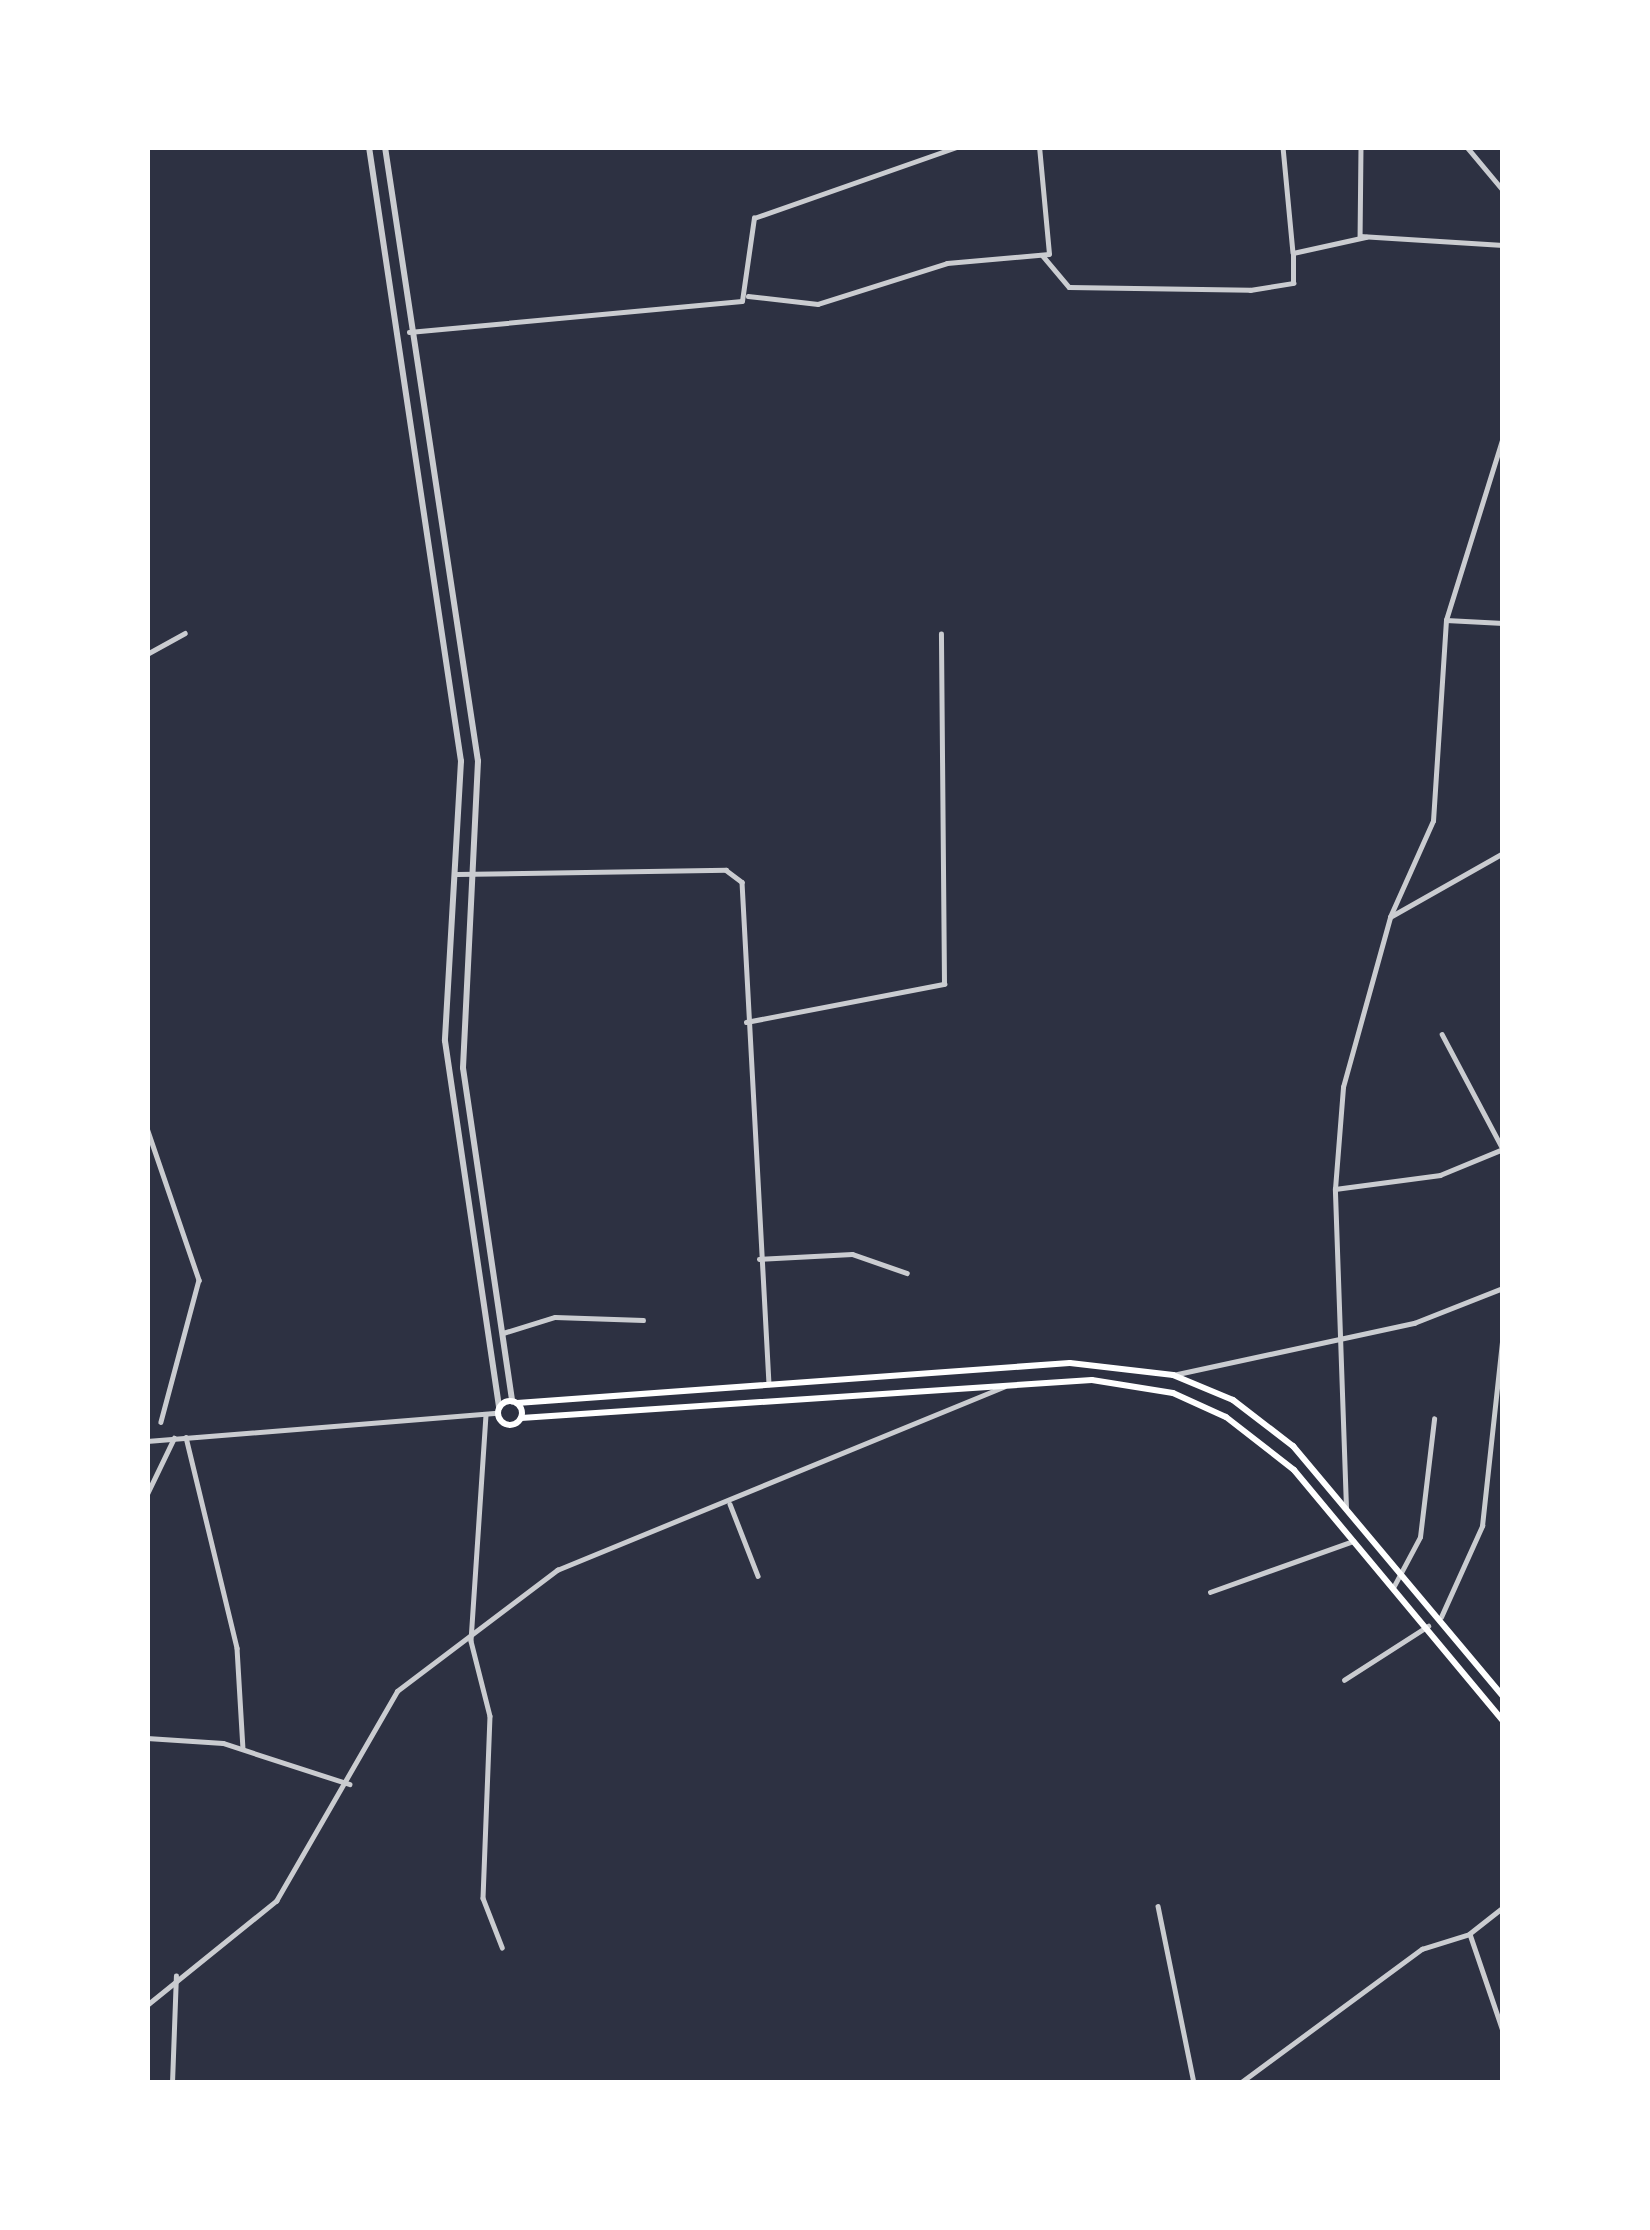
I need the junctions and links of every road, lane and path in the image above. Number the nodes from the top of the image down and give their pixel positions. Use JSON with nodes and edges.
{"nodes":[{"id":1,"x":369,"y":147,"type":"edge"},
{"id":2,"x":385,"y":147,"type":"edge"},
{"id":3,"x":957,"y":147,"type":"edge"},
{"id":4,"x":1039,"y":147,"type":"edge"},
{"id":5,"x":1124,"y":147,"type":"edge"},
{"id":6,"x":1162,"y":147,"type":"edge"},
{"id":7,"x":1283,"y":147,"type":"edge"},
{"id":8,"x":1361,"y":147,"type":"edge"},
{"id":9,"x":1466,"y":147,"type":"edge"},
{"id":10,"x":1503,"y":190,"type":"edge"},
{"id":11,"x":1366,"y":237,"type":"junction"},
{"id":12,"x":1503,"y":245,"type":"edge"},
{"id":13,"x":1293,"y":253,"type":"junction"},
{"id":14,"x":1043,"y":256,"type":"junction"},
{"id":15,"x":748,"y":296,"type":"junction"},
{"id":16,"x":409,"y":332,"type":"junction"},
{"id":17,"x":1503,"y":437,"type":"edge"},
{"id":18,"x":1446,"y":620,"type":"junction"},
{"id":19,"x":1503,"y":623,"type":"edge"},
{"id":20,"x":184,"y":633,"type":"dead end"},
{"id":21,"x":941,"y":634,"type":"dead end"},
{"id":22,"x":147,"y":654,"type":"edge"},
{"id":23,"x":1503,"y":853,"type":"edge"},
{"id":24,"x":475,"y":873,"type":"junction"},
{"id":25,"x":457,"y":874,"type":"junction"},
{"id":26,"x":1390,"y":917,"type":"junction"},
{"id":27,"x":746,"y":1022,"type":"junction"},
{"id":28,"x":1442,"y":1034,"type":"dead end"},
{"id":29,"x":147,"y":1128,"type":"edge"},
{"id":30,"x":1503,"y":1149,"type":"edge"},
{"id":31,"x":1335,"y":1189,"type":"junction"},
{"id":32,"x":759,"y":1258,"type":"junction"},
{"id":33,"x":907,"y":1273,"type":"dead end"},
{"id":34,"x":1503,"y":1288,"type":"edge"},
{"id":35,"x":644,"y":1320,"type":"dead end"},
{"id":36,"x":503,"y":1333,"type":"junction"},
{"id":37,"x":1503,"y":1333,"type":"edge"},
{"id":38,"x":1342,"y":1341,"type":"junction"},
{"id":39,"x":1173,"y":1375,"type":"junction"},
{"id":40,"x":769,"y":1385,"type":"junction"},
{"id":41,"x":1004,"y":1387,"type":"junction"},
{"id":42,"x":515,"y":1402,"type":"junction"},
{"id":43,"x":1494,"y":1408,"type":"junction"},
{"id":44,"x":1503,"y":1408,"type":"edge"},
{"id":45,"x":498,"y":1410,"type":"junction"},
{"id":46,"x":486,"y":1415,"type":"junction"},
{"id":47,"x":521,"y":1418,"type":"junction"},
{"id":48,"x":1434,"y":1419,"type":"dead end"},
{"id":49,"x":161,"y":1422,"type":"dead end"},
{"id":50,"x":186,"y":1436,"type":"junction"},
{"id":51,"x":174,"y":1438,"type":"junction"},
{"id":52,"x":147,"y":1441,"type":"edge"},
{"id":53,"x":147,"y":1494,"type":"edge"},
{"id":54,"x":729,"y":1503,"type":"junction"},
{"id":55,"x":1346,"y":1508,"type":"junction"},
{"id":56,"x":1352,"y":1541,"type":"junction"},
{"id":57,"x":1400,"y":1574,"type":"junction"},
{"id":58,"x":758,"y":1576,"type":"dead end"},
{"id":59,"x":1393,"y":1587,"type":"junction"},
{"id":60,"x":1210,"y":1592,"type":"dead end"},
{"id":61,"x":1441,"y":1617,"type":"junction"},
{"id":62,"x":1428,"y":1625,"type":"junction"},
{"id":63,"x":471,"y":1641,"type":"junction"},
{"id":64,"x":1344,"y":1680,"type":"dead end"},
{"id":65,"x":1503,"y":1696,"type":"edge"},
{"id":66,"x":1503,"y":1721,"type":"edge"},
{"id":67,"x":147,"y":1738,"type":"edge"},
{"id":68,"x":243,"y":1748,"type":"junction"},
{"id":69,"x":350,"y":1784,"type":"junction"},
{"id":70,"x":1158,"y":1906,"type":"dead end"},
{"id":71,"x":1503,"y":1908,"type":"edge"},
{"id":72,"x":1470,"y":1934,"type":"junction"},
{"id":73,"x":502,"y":1947,"type":"dead end"},
{"id":74,"x":176,"y":1976,"type":"junction"},
{"id":75,"x":147,"y":2005,"type":"edge"},
{"id":76,"x":1503,"y":2031,"type":"edge"},
{"id":77,"x":172,"y":2083,"type":"edge"},
{"id":78,"x":1194,"y":2083,"type":"edge"},
{"id":79,"x":1240,"y":2083,"type":"edge"}],
"edges":[{"from":1,"to":25,"type":"street"},
{"from":2,"to":16,"type":"street"},
{"from":3,"to":15,"type":"street"},
{"from":4,"to":14,"type":"street"},
{"from":5,"to":6,"type":"street"},
{"from":7,"to":13,"type":"street"},
{"from":8,"to":11,"type":"street"},
{"from":9,"to":10,"type":"street"},
{"from":11,"to":12,"type":"street"},
{"from":11,"to":13,"type":"street"},
{"from":13,"to":14,"type":"street"},
{"from":14,"to":15,"type":"street"},
{"from":15,"to":16,"type":"street"},
{"from":16,"to":24,"type":"street"},
{"from":17,"to":18,"type":"street"},
{"from":18,"to":19,"type":"street"},
{"from":18,"to":26,"type":"street"},
{"from":20,"to":22,"type":"street"},
{"from":21,"to":27,"type":"street"},
{"from":23,"to":26,"type":"street"},
{"from":24,"to":25,"type":"street"},
{"from":24,"to":27,"type":"street"},
{"from":24,"to":36,"type":"street"},
{"from":25,"to":45,"type":"street"},
{"from":26,"to":31,"type":"street"},
{"from":27,"to":32,"type":"street"},
{"from":28,"to":30,"type":"street"},
{"from":29,"to":49,"type":"street"},
{"from":30,"to":31,"type":"street"},
{"from":31,"to":38,"type":"street"},
{"from":32,"to":33,"type":"street"},
{"from":32,"to":40,"type":"street"},
{"from":34,"to":38,"type":"street"},
{"from":35,"to":36,"type":"street"},
{"from":36,"to":42,"type":"street"},
{"from":37,"to":43,"type":"street"},
{"from":38,"to":39,"type":"street"},
{"from":38,"to":55,"type":"street"},
{"from":39,"to":40,"type":"main road"},
{"from":39,"to":55,"type":"main road"},
{"from":40,"to":42,"type":"main road"},
{"from":41,"to":47,"type":"main road"},
{"from":41,"to":54,"type":"street"},
{"from":41,"to":56,"type":"main road"},
{"from":42,"to":45,"type":"main road"},
{"from":42,"to":47,"type":"main road"},
{"from":43,"to":44,"type":"street"},
{"from":43,"to":61,"type":"street"},
{"from":45,"to":46,"type":"street"},
{"from":45,"to":47,"type":"main road"},
{"from":46,"to":50,"type":"street"},
{"from":46,"to":63,"type":"street"},
{"from":48,"to":57,"type":"street"},
{"from":50,"to":51,"type":"street"},
{"from":50,"to":68,"type":"street"},
{"from":51,"to":52,"type":"street"},
{"from":51,"to":53,"type":"street"},
{"from":54,"to":58,"type":"street"},
{"from":54,"to":63,"type":"street"},
{"from":55,"to":57,"type":"main road"},
{"from":56,"to":59,"type":"main road"},
{"from":56,"to":60,"type":"street"},
{"from":57,"to":59,"type":"street"},
{"from":57,"to":61,"type":"main road"},
{"from":59,"to":62,"type":"main road"},
{"from":61,"to":65,"type":"main road"},
{"from":62,"to":64,"type":"street"},
{"from":62,"to":66,"type":"main road"},
{"from":63,"to":69,"type":"street"},
{"from":63,"to":73,"type":"street"},
{"from":67,"to":68,"type":"street"},
{"from":68,"to":69,"type":"street"},
{"from":69,"to":74,"type":"street"},
{"from":70,"to":78,"type":"street"},
{"from":71,"to":72,"type":"street"},
{"from":72,"to":76,"type":"street"},
{"from":72,"to":79,"type":"street"},
{"from":74,"to":75,"type":"street"},
{"from":74,"to":77,"type":"street"}]}
